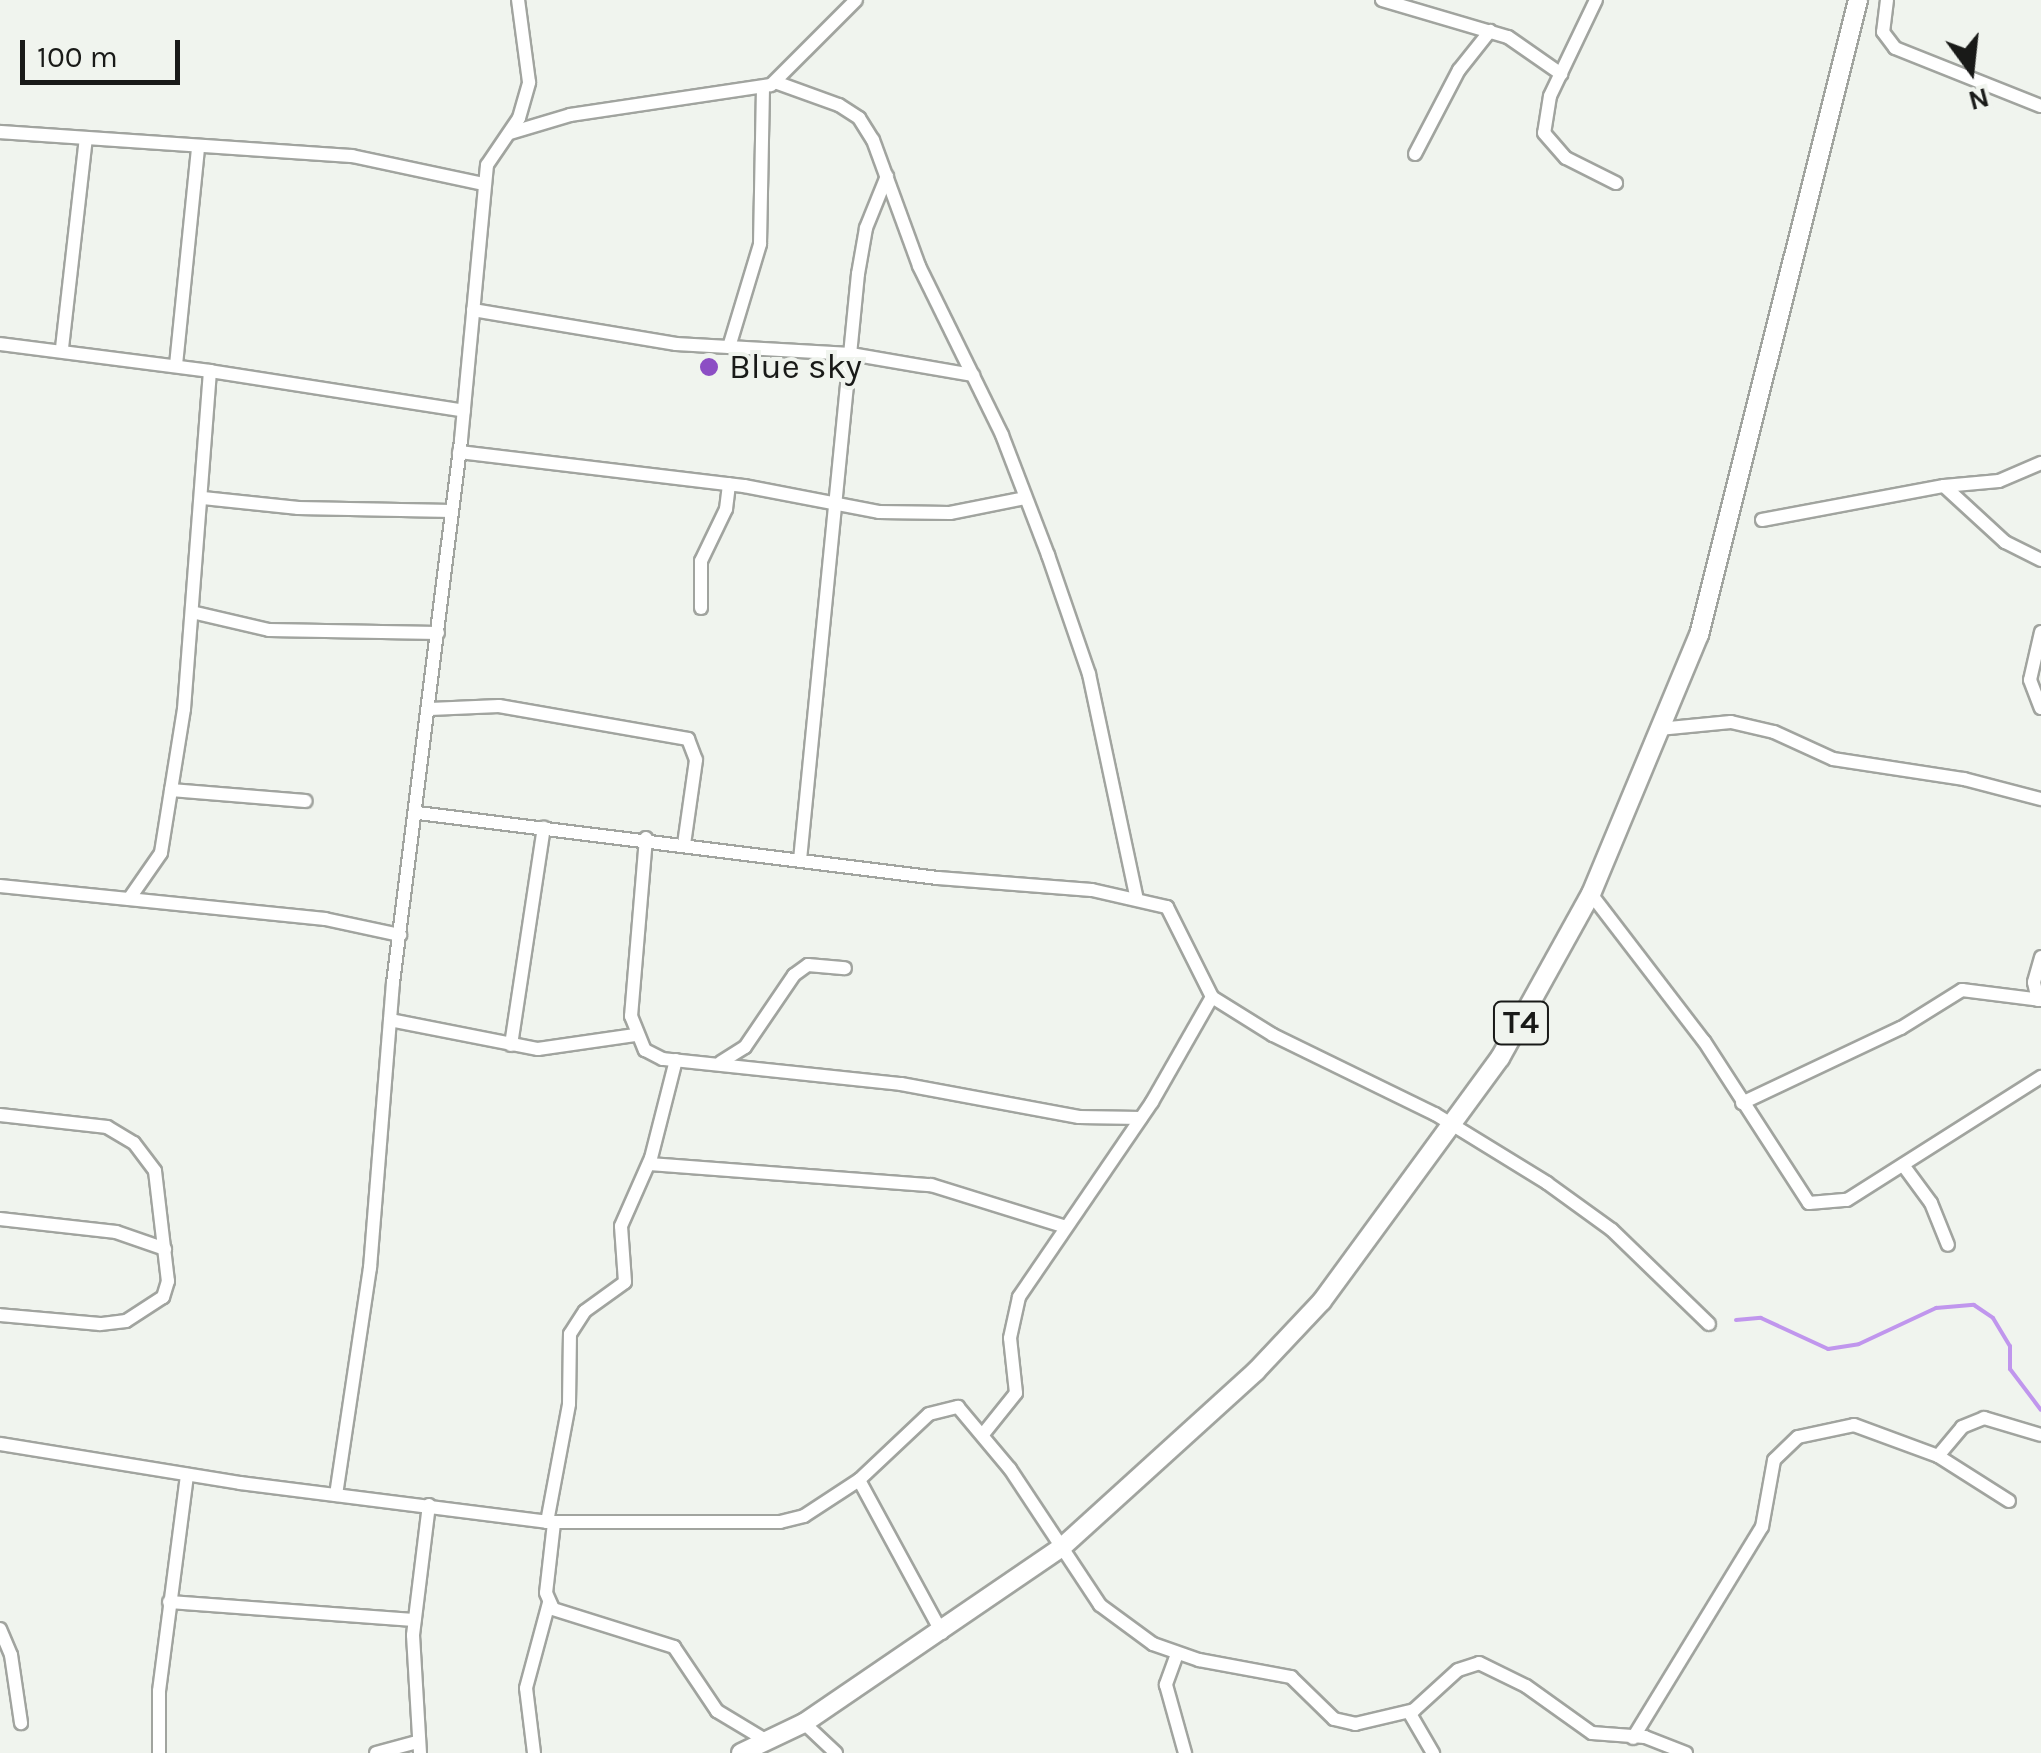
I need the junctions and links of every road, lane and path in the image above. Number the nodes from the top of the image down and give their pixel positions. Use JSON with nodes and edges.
{"nodes":[{"id":1,"x":518,"y":0,"type":"edge"},
{"id":2,"x":856,"y":0,"type":"edge"},
{"id":3,"x":1382,"y":0,"type":"edge"},
{"id":4,"x":1596,"y":0,"type":"edge"},
{"id":5,"x":1858,"y":0,"type":"edge"},
{"id":6,"x":1887,"y":0,"type":"edge"},
{"id":7,"x":1490,"y":31,"type":"junction"},
{"id":8,"x":1562,"y":74,"type":"junction"},
{"id":9,"x":769,"y":85,"type":"junction"},
{"id":10,"x":2041,"y":106,"type":"edge"},
{"id":11,"x":0,"y":132,"type":"edge"},
{"id":12,"x":508,"y":134,"type":"junction"},
{"id":13,"x":86,"y":138,"type":"junction"},
{"id":14,"x":198,"y":149,"type":"junction"},
{"id":15,"x":1415,"y":154,"type":"dead end"},
{"id":16,"x":887,"y":176,"type":"junction"},
{"id":17,"x":1616,"y":183,"type":"dead end"},
{"id":18,"x":484,"y":184,"type":"junction"},
{"id":19,"x":473,"y":310,"type":"junction"},
{"id":20,"x":0,"y":344,"type":"edge"},
{"id":21,"x":728,"y":347,"type":"junction"},
{"id":22,"x":62,"y":348,"type":"junction"},
{"id":23,"x":852,"y":354,"type":"junction"},
{"id":24,"x":176,"y":365,"type":"junction"},
{"id":25,"x":210,"y":372,"type":"junction"},
{"id":26,"x":973,"y":375,"type":"junction"},
{"id":27,"x":464,"y":411,"type":"junction"},
{"id":28,"x":460,"y":452,"type":"junction"},
{"id":29,"x":2041,"y":463,"type":"edge"},
{"id":30,"x":728,"y":484,"type":"junction"},
{"id":31,"x":1944,"y":486,"type":"junction"},
{"id":32,"x":203,"y":498,"type":"junction"},
{"id":33,"x":1025,"y":498,"type":"junction"},
{"id":34,"x":837,"y":502,"type":"junction"},
{"id":35,"x":452,"y":511,"type":"junction"},
{"id":36,"x":1762,"y":520,"type":"dead end"},
{"id":37,"x":2041,"y":560,"type":"edge"},
{"id":38,"x":701,"y":608,"type":"dead end"},
{"id":39,"x":196,"y":613,"type":"junction"},
{"id":40,"x":438,"y":632,"type":"junction"},
{"id":41,"x":2041,"y":632,"type":"edge"},
{"id":42,"x":2041,"y":708,"type":"edge"},
{"id":43,"x":430,"y":709,"type":"junction"},
{"id":44,"x":1659,"y":729,"type":"junction"},
{"id":45,"x":171,"y":790,"type":"junction"},
{"id":46,"x":2041,"y":798,"type":"edge"},
{"id":47,"x":306,"y":802,"type":"dead end"},
{"id":48,"x":418,"y":813,"type":"junction"},
{"id":49,"x":544,"y":827,"type":"junction"},
{"id":50,"x":646,"y":838,"type":"junction"},
{"id":51,"x":684,"y":844,"type":"junction"},
{"id":52,"x":800,"y":860,"type":"junction"},
{"id":53,"x":0,"y":886,"type":"edge"},
{"id":54,"x":1591,"y":894,"type":"junction"},
{"id":55,"x":1136,"y":896,"type":"junction"},
{"id":56,"x":130,"y":900,"type":"junction"},
{"id":57,"x":400,"y":934,"type":"junction"},
{"id":58,"x":2041,"y":957,"type":"edge"},
{"id":59,"x":845,"y":968,"type":"dead end"},
{"id":60,"x":1212,"y":997,"type":"junction"},
{"id":61,"x":2040,"y":1000,"type":"edge"},
{"id":62,"x":390,"y":1020,"type":"junction"},
{"id":63,"x":635,"y":1035,"type":"junction"},
{"id":64,"x":511,"y":1045,"type":"junction"},
{"id":65,"x":676,"y":1060,"type":"junction"},
{"id":66,"x":721,"y":1062,"type":"junction"},
{"id":67,"x":2041,"y":1077,"type":"edge"},
{"id":68,"x":1742,"y":1103,"type":"junction"},
{"id":69,"x":0,"y":1115,"type":"edge"},
{"id":70,"x":1141,"y":1118,"type":"junction"},
{"id":71,"x":1454,"y":1126,"type":"junction"},
{"id":72,"x":649,"y":1164,"type":"junction"},
{"id":73,"x":1902,"y":1165,"type":"junction"},
{"id":74,"x":0,"y":1220,"type":"edge"},
{"id":75,"x":1064,"y":1226,"type":"junction"},
{"id":76,"x":1948,"y":1245,"type":"dead end"},
{"id":77,"x":165,"y":1249,"type":"junction"},
{"id":78,"x":0,"y":1315,"type":"edge"},
{"id":79,"x":1708,"y":1324,"type":"dead end"},
{"id":80,"x":984,"y":1433,"type":"junction"},
{"id":81,"x":2041,"y":1434,"type":"edge"},
{"id":82,"x":0,"y":1444,"type":"edge"},
{"id":83,"x":1938,"y":1456,"type":"junction"},
{"id":84,"x":187,"y":1475,"type":"junction"},
{"id":85,"x":859,"y":1480,"type":"junction"},
{"id":86,"x":336,"y":1495,"type":"junction"},
{"id":87,"x":2009,"y":1501,"type":"dead end"},
{"id":88,"x":429,"y":1505,"type":"junction"},
{"id":89,"x":550,"y":1522,"type":"junction"},
{"id":90,"x":1062,"y":1548,"type":"junction"},
{"id":91,"x":170,"y":1602,"type":"junction"},
{"id":92,"x":549,"y":1602,"type":"junction"},
{"id":93,"x":414,"y":1620,"type":"junction"},
{"id":94,"x":0,"y":1630,"type":"edge"},
{"id":95,"x":942,"y":1632,"type":"junction"},
{"id":96,"x":1177,"y":1654,"type":"junction"},
{"id":97,"x":1409,"y":1712,"type":"junction"},
{"id":98,"x":804,"y":1723,"type":"junction"},
{"id":99,"x":21,"y":1724,"type":"dead end"},
{"id":100,"x":1632,"y":1738,"type":"junction"},
{"id":101,"x":768,"y":1741,"type":"junction"},
{"id":102,"x":418,"y":1748,"type":"edge"},
{"id":103,"x":159,"y":1753,"type":"edge"},
{"id":104,"x":376,"y":1753,"type":"edge"},
{"id":105,"x":534,"y":1753,"type":"edge"},
{"id":106,"x":742,"y":1753,"type":"edge"},
{"id":107,"x":836,"y":1753,"type":"edge"},
{"id":108,"x":1186,"y":1753,"type":"edge"},
{"id":109,"x":1433,"y":1753,"type":"edge"},
{"id":110,"x":1686,"y":1753,"type":"edge"}],
"edges":[{"from":1,"to":12,"type":"street"},
{"from":2,"to":9,"type":"street"},
{"from":3,"to":7,"type":"street"},
{"from":4,"to":8,"type":"street"},
{"from":5,"to":44,"type":"highway","number":"T4"},
{"from":6,"to":10,"type":"street"},
{"from":7,"to":8,"type":"street"},
{"from":7,"to":15,"type":"street"},
{"from":8,"to":17,"type":"street"},
{"from":9,"to":12,"type":"street"},
{"from":9,"to":16,"type":"street"},
{"from":9,"to":21,"type":"street"},
{"from":11,"to":13,"type":"street"},
{"from":12,"to":18,"type":"street"},
{"from":13,"to":14,"type":"street"},
{"from":13,"to":22,"type":"street"},
{"from":14,"to":18,"type":"street"},
{"from":14,"to":24,"type":"street"},
{"from":16,"to":23,"type":"street"},
{"from":16,"to":26,"type":"street"},
{"from":18,"to":19,"type":"street"},
{"from":19,"to":21,"type":"street"},
{"from":19,"to":27,"type":"street"},
{"from":20,"to":22,"type":"street"},
{"from":21,"to":23,"type":"street"},
{"from":22,"to":24,"type":"street"},
{"from":23,"to":26,"type":"street"},
{"from":23,"to":34,"type":"street"},
{"from":24,"to":25,"type":"street"},
{"from":25,"to":27,"type":"street"},
{"from":25,"to":32,"type":"street"},
{"from":26,"to":33,"type":"street"},
{"from":27,"to":28,"type":"street"},
{"from":28,"to":30,"type":"street"},
{"from":28,"to":35,"type":"street"},
{"from":29,"to":31,"type":"street"},
{"from":30,"to":34,"type":"street"},
{"from":30,"to":38,"type":"street"},
{"from":31,"to":36,"type":"street"},
{"from":31,"to":37,"type":"street"},
{"from":32,"to":35,"type":"street"},
{"from":32,"to":39,"type":"street"},
{"from":33,"to":34,"type":"street"},
{"from":33,"to":55,"type":"street"},
{"from":34,"to":52,"type":"street"},
{"from":35,"to":40,"type":"street"},
{"from":39,"to":40,"type":"street"},
{"from":39,"to":45,"type":"street"},
{"from":40,"to":43,"type":"street"},
{"from":41,"to":42,"type":"street"},
{"from":43,"to":48,"type":"street"},
{"from":43,"to":51,"type":"street"},
{"from":44,"to":46,"type":"street"},
{"from":44,"to":54,"type":"highway","number":"T4"},
{"from":45,"to":47,"type":"street"},
{"from":45,"to":56,"type":"street"},
{"from":48,"to":49,"type":"street"},
{"from":48,"to":57,"type":"street"},
{"from":49,"to":50,"type":"street"},
{"from":49,"to":64,"type":"street"},
{"from":50,"to":51,"type":"street"},
{"from":50,"to":63,"type":"street"},
{"from":51,"to":52,"type":"street"},
{"from":52,"to":55,"type":"street"},
{"from":53,"to":56,"type":"street"},
{"from":54,"to":68,"type":"street"},
{"from":54,"to":71,"type":"highway","number":"T4"},
{"from":55,"to":60,"type":"street"},
{"from":56,"to":57,"type":"street"},
{"from":57,"to":62,"type":"street"},
{"from":58,"to":61,"type":"street"},
{"from":59,"to":66,"type":"street"},
{"from":60,"to":70,"type":"street"},
{"from":60,"to":71,"type":"street"},
{"from":61,"to":68,"type":"street"},
{"from":62,"to":64,"type":"street"},
{"from":62,"to":86,"type":"street"},
{"from":63,"to":64,"type":"street"},
{"from":63,"to":65,"type":"street"},
{"from":65,"to":66,"type":"street"},
{"from":65,"to":72,"type":"street"},
{"from":66,"to":70,"type":"street"},
{"from":67,"to":73,"type":"street"},
{"from":68,"to":73,"type":"street"},
{"from":69,"to":77,"type":"street"},
{"from":70,"to":75,"type":"street"},
{"from":71,"to":79,"type":"street"},
{"from":71,"to":90,"type":"highway","number":"T4"},
{"from":72,"to":75,"type":"street"},
{"from":72,"to":89,"type":"street"},
{"from":73,"to":76,"type":"street"},
{"from":74,"to":77,"type":"street"},
{"from":75,"to":80,"type":"street"},
{"from":77,"to":78,"type":"street"},
{"from":80,"to":85,"type":"street"},
{"from":80,"to":90,"type":"street"},
{"from":81,"to":83,"type":"street"},
{"from":82,"to":84,"type":"street"},
{"from":83,"to":87,"type":"street"},
{"from":83,"to":100,"type":"street"},
{"from":84,"to":86,"type":"street"},
{"from":84,"to":91,"type":"street"},
{"from":85,"to":89,"type":"street"},
{"from":85,"to":95,"type":"street"},
{"from":86,"to":88,"type":"street"},
{"from":88,"to":89,"type":"street"},
{"from":88,"to":93,"type":"street"},
{"from":89,"to":92,"type":"street"},
{"from":90,"to":95,"type":"highway","number":"T4"},
{"from":90,"to":96,"type":"street"},
{"from":91,"to":93,"type":"street"},
{"from":91,"to":103,"type":"street"},
{"from":92,"to":101,"type":"street"},
{"from":92,"to":105,"type":"street"},
{"from":93,"to":102,"type":"street"},
{"from":94,"to":99,"type":"street"},
{"from":95,"to":98,"type":"highway","number":"T4"},
{"from":96,"to":97,"type":"street"},
{"from":96,"to":108,"type":"street"},
{"from":97,"to":100,"type":"street"},
{"from":97,"to":109,"type":"street"},
{"from":98,"to":101,"type":"highway","number":"T4"},
{"from":98,"to":107,"type":"street"},
{"from":100,"to":110,"type":"street"},
{"from":101,"to":106,"type":"highway","number":"T4"},
{"from":102,"to":104,"type":"street"}]}
